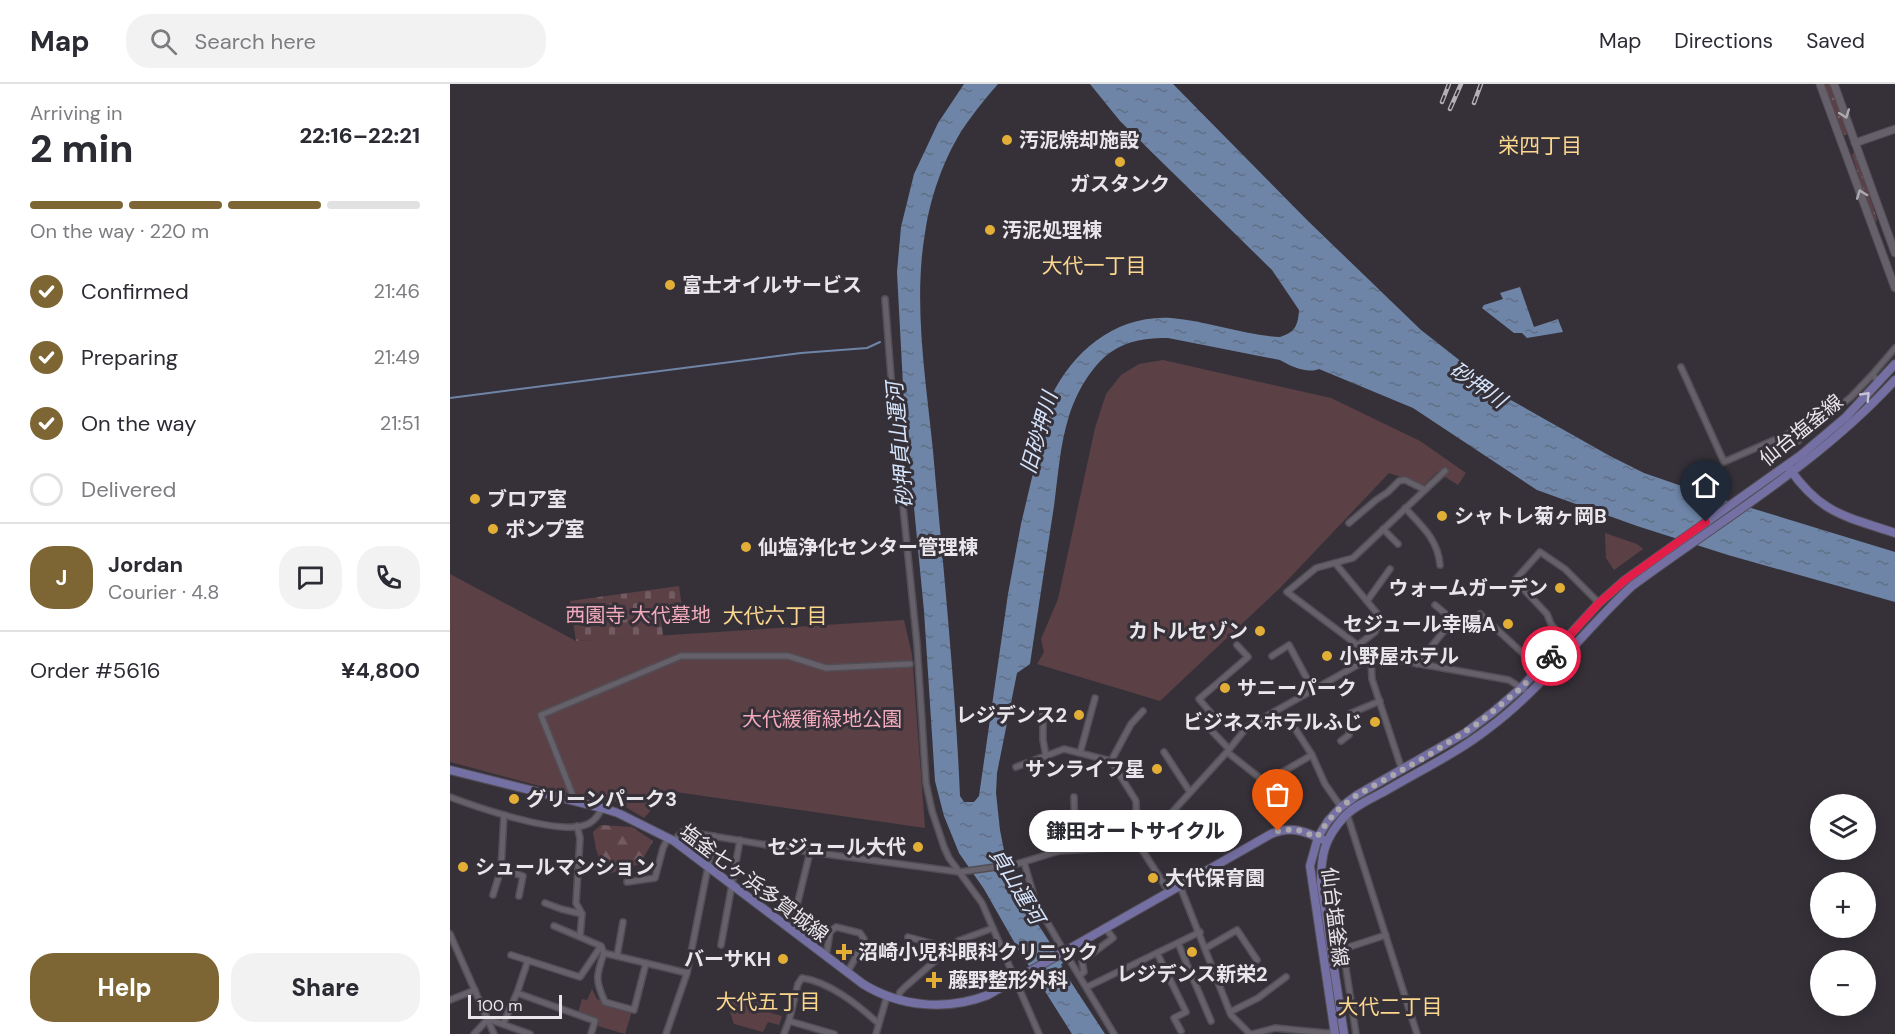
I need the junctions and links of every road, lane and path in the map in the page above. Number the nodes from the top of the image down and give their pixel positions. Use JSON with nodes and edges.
{"nodes":[{"id":1,"x":1820,"y":84,"type":"edge"},
{"id":2,"x":1834,"y":84,"type":"edge"},
{"id":3,"x":1895,"y":129,"type":"edge"},
{"id":4,"x":1856,"y":143,"type":"junction"},
{"id":5,"x":1844,"y":150,"type":"junction"},
{"id":6,"x":1885,"y":224,"type":"junction"},
{"id":7,"x":1874,"y":228,"type":"junction"},
{"id":8,"x":1895,"y":253,"type":"edge"},
{"id":9,"x":1895,"y":288,"type":"edge"},
{"id":10,"x":885,"y":299,"type":"dead end"},
{"id":11,"x":1895,"y":348,"type":"edge"},
{"id":12,"x":1895,"y":364,"type":"edge"},
{"id":13,"x":1681,"y":368,"type":"dead end"},
{"id":14,"x":1872,"y":375,"type":"junction"},
{"id":15,"x":1895,"y":380,"type":"edge"},
{"id":16,"x":1880,"y":382,"type":"junction"},
{"id":17,"x":1821,"y":423,"type":"junction"},
{"id":18,"x":1797,"y":442,"type":"dead end"},
{"id":19,"x":1789,"y":469,"type":"junction"},
{"id":20,"x":1444,"y":471,"type":"dead end"},
{"id":21,"x":1425,"y":490,"type":"junction"},
{"id":22,"x":1405,"y":508,"type":"junction"},
{"id":23,"x":1349,"y":523,"type":"dead end"},
{"id":24,"x":1383,"y":529,"type":"junction"},
{"id":25,"x":1895,"y":533,"type":"edge"},
{"id":26,"x":1398,"y":544,"type":"dead end"},
{"id":27,"x":1335,"y":563,"type":"junction"},
{"id":28,"x":1440,"y":565,"type":"dead end"},
{"id":29,"x":1390,"y":569,"type":"dead end"},
{"id":30,"x":1367,"y":601,"type":"junction"},
{"id":31,"x":1599,"y":603,"type":"junction"},
{"id":32,"x":1436,"y":605,"type":"dead end"},
{"id":33,"x":1480,"y":614,"type":"dead end"},
{"id":34,"x":1564,"y":640,"type":"junction"},
{"id":35,"x":1237,"y":645,"type":"dead end"},
{"id":36,"x":1358,"y":645,"type":"junction"},
{"id":37,"x":1272,"y":656,"type":"dead end"},
{"id":38,"x":1373,"y":660,"type":"junction"},
{"id":39,"x":910,"y":664,"type":"dead end"},
{"id":40,"x":1417,"y":664,"type":"junction"},
{"id":41,"x":1540,"y":669,"type":"junction"},
{"id":42,"x":1313,"y":690,"type":"junction"},
{"id":43,"x":1525,"y":691,"type":"junction"},
{"id":44,"x":1095,"y":698,"type":"dead end"},
{"id":45,"x":1380,"y":701,"type":"junction"},
{"id":46,"x":1043,"y":709,"type":"dead end"},
{"id":47,"x":1143,"y":711,"type":"dead end"},
{"id":48,"x":1296,"y":729,"type":"dead end"},
{"id":49,"x":1341,"y":741,"type":"dead end"},
{"id":50,"x":1228,"y":750,"type":"junction"},
{"id":51,"x":1164,"y":752,"type":"dead end"},
{"id":52,"x":1080,"y":753,"type":"junction"},
{"id":53,"x":1312,"y":755,"type":"junction"},
{"id":54,"x":1046,"y":756,"type":"junction"},
{"id":55,"x":1112,"y":761,"type":"junction"},
{"id":56,"x":1016,"y":767,"type":"dead end"},
{"id":57,"x":450,"y":770,"type":"edge"},
{"id":58,"x":1402,"y":770,"type":"junction"},
{"id":59,"x":1280,"y":773,"type":"junction"},
{"id":60,"x":1190,"y":792,"type":"junction"},
{"id":61,"x":1292,"y":796,"type":"dead end"},
{"id":62,"x":450,"y":797,"type":"edge"},
{"id":63,"x":1074,"y":797,"type":"dead end"},
{"id":64,"x":575,"y":801,"type":"junction"},
{"id":65,"x":602,"y":808,"type":"junction"},
{"id":66,"x":1344,"y":810,"type":"junction"},
{"id":67,"x":504,"y":814,"type":"junction"},
{"id":68,"x":577,"y":826,"type":"junction"},
{"id":69,"x":714,"y":836,"type":"junction"},
{"id":70,"x":1317,"y":837,"type":"junction"},
{"id":71,"x":671,"y":839,"type":"junction"},
{"id":72,"x":740,"y":840,"type":"junction"},
{"id":73,"x":1326,"y":842,"type":"junction"},
{"id":74,"x":1138,"y":845,"type":"junction"},
{"id":75,"x":1075,"y":850,"type":"junction"},
{"id":76,"x":810,"y":852,"type":"junction"},
{"id":77,"x":1021,"y":863,"type":"junction"},
{"id":78,"x":708,"y":867,"type":"junction"},
{"id":79,"x":501,"y":869,"type":"junction"},
{"id":80,"x":960,"y":872,"type":"junction"},
{"id":81,"x":627,"y":882,"type":"dead end"},
{"id":82,"x":731,"y":885,"type":"junction"},
{"id":83,"x":1180,"y":886,"type":"junction"},
{"id":84,"x":1169,"y":892,"type":"junction"},
{"id":85,"x":493,"y":895,"type":"dead end"},
{"id":86,"x":519,"y":896,"type":"dead end"},
{"id":87,"x":545,"y":903,"type":"dead end"},
{"id":88,"x":582,"y":914,"type":"junction"},
{"id":89,"x":623,"y":922,"type":"dead end"},
{"id":90,"x":554,"y":926,"type":"dead end"},
{"id":91,"x":993,"y":927,"type":"junction"},
{"id":92,"x":1106,"y":929,"type":"junction"},
{"id":93,"x":791,"y":930,"type":"junction"},
{"id":94,"x":1200,"y":932,"type":"junction"},
{"id":95,"x":450,"y":934,"type":"edge"},
{"id":96,"x":1386,"y":934,"type":"junction"},
{"id":97,"x":580,"y":937,"type":"junction"},
{"id":98,"x":908,"y":938,"type":"dead end"},
{"id":99,"x":1178,"y":943,"type":"junction"},
{"id":100,"x":721,"y":945,"type":"dead end"},
{"id":101,"x":601,"y":946,"type":"junction"},
{"id":102,"x":949,"y":948,"type":"junction"},
{"id":103,"x":1206,"y":948,"type":"junction"},
{"id":104,"x":1343,"y":949,"type":"junction"},
{"id":105,"x":1331,"y":951,"type":"junction"},
{"id":106,"x":604,"y":953,"type":"junction"},
{"id":107,"x":1064,"y":953,"type":"junction"},
{"id":108,"x":1157,"y":953,"type":"junction"},
{"id":109,"x":511,"y":955,"type":"dead end"},
{"id":110,"x":617,"y":956,"type":"junction"},
{"id":111,"x":826,"y":957,"type":"junction"},
{"id":112,"x":528,"y":960,"type":"junction"},
{"id":113,"x":1257,"y":960,"type":"dead end"},
{"id":114,"x":646,"y":963,"type":"junction"},
{"id":115,"x":687,"y":973,"type":"junction"},
{"id":116,"x":847,"y":973,"type":"junction"},
{"id":117,"x":1079,"y":975,"type":"junction"},
{"id":118,"x":1286,"y":977,"type":"dead end"},
{"id":119,"x":1015,"y":981,"type":"junction"},
{"id":120,"x":1087,"y":987,"type":"junction"},
{"id":121,"x":475,"y":990,"type":"junction"},
{"id":122,"x":517,"y":993,"type":"junction"},
{"id":123,"x":887,"y":996,"type":"junction"},
{"id":124,"x":898,"y":999,"type":"junction"},
{"id":125,"x":450,"y":1000,"type":"edge"},
{"id":126,"x":1230,"y":1012,"type":"junction"},
{"id":127,"x":488,"y":1019,"type":"junction"},
{"id":128,"x":789,"y":1021,"type":"junction"},
{"id":129,"x":1211,"y":1021,"type":"dead end"},
{"id":130,"x":878,"y":1023,"type":"junction"},
{"id":131,"x":503,"y":1024,"type":"junction"},
{"id":132,"x":1181,"y":1031,"type":"dead end"},
{"id":133,"x":1339,"y":1032,"type":"edge"},
{"id":134,"x":474,"y":1034,"type":"edge"},
{"id":135,"x":494,"y":1034,"type":"edge"},
{"id":136,"x":530,"y":1034,"type":"edge"},
{"id":137,"x":591,"y":1034,"type":"edge"},
{"id":138,"x":666,"y":1034,"type":"edge"},
{"id":139,"x":784,"y":1034,"type":"edge"},
{"id":140,"x":834,"y":1034,"type":"edge"},
{"id":141,"x":876,"y":1034,"type":"edge"},
{"id":142,"x":1039,"y":1034,"type":"edge"},
{"id":143,"x":1114,"y":1034,"type":"edge"},
{"id":144,"x":1251,"y":1034,"type":"edge"},
{"id":145,"x":1356,"y":1034,"type":"edge"},
{"id":146,"x":1417,"y":1034,"type":"edge"}],
"edges":[{"from":1,"to":5,"type":"street"},
{"from":2,"to":4,"type":"street","one_way":true},
{"from":3,"to":4,"type":"street"},
{"from":4,"to":5,"type":"street"},
{"from":4,"to":6,"type":"street"},
{"from":7,"to":5,"type":"street","one_way":true},
{"from":6,"to":7,"type":"street"},
{"from":6,"to":8,"type":"street"},
{"from":7,"to":9,"type":"street"},
{"from":10,"to":80,"type":"street"},
{"from":11,"to":14,"type":"street"},
{"from":12,"to":16,"type":"main road","name":"仙台塩釜線"},
{"from":13,"to":17,"type":"street"},
{"from":14,"to":16,"type":"street"},
{"from":14,"to":17,"type":"street"},
{"from":15,"to":19,"type":"main road","name":"仙台塩釜線"},
{"from":19,"to":16,"type":"main road","name":"仙台塩釜線","one_way":true},
{"from":17,"to":18,"type":"street"},
{"from":19,"to":25,"type":"main road"},
{"from":19,"to":31,"type":"main road","name":"仙台塩釜線"},
{"from":19,"to":43,"type":"main road","name":"仙台塩釜線"},
{"from":20,"to":21,"type":"street"},
{"from":21,"to":22,"type":"street"},
{"from":21,"to":23,"type":"street"},
{"from":22,"to":24,"type":"street"},
{"from":22,"to":28,"type":"street"},
{"from":24,"to":26,"type":"street"},
{"from":24,"to":27,"type":"street"},
{"from":27,"to":30,"type":"street"},
{"from":27,"to":36,"type":"street"},
{"from":29,"to":30,"type":"street"},
{"from":30,"to":36,"type":"street"},
{"from":31,"to":34,"type":"main road","name":"仙台塩釜線"},
{"from":31,"to":34,"type":"street"},
{"from":32,"to":40,"type":"street"},
{"from":33,"to":41,"type":"street"},
{"from":34,"to":41,"type":"main road","name":"仙台塩釜線"},
{"from":35,"to":50,"type":"street"},
{"from":36,"to":38,"type":"street"},
{"from":37,"to":42,"type":"street"},
{"from":38,"to":40,"type":"street"},
{"from":38,"to":42,"type":"street"},
{"from":38,"to":45,"type":"street"},
{"from":39,"to":64,"type":"street"},
{"from":40,"to":43,"type":"street"},
{"from":41,"to":43,"type":"main road","name":"仙台塩釜線"},
{"from":42,"to":50,"type":"street"},
{"from":43,"to":58,"type":"main road","name":"仙台塩釜線"},
{"from":43,"to":66,"type":"main road","name":"仙台塩釜線"},
{"from":44,"to":52,"type":"street"},
{"from":45,"to":49,"type":"street"},
{"from":45,"to":58,"type":"street"},
{"from":46,"to":54,"type":"street"},
{"from":47,"to":55,"type":"street"},
{"from":48,"to":53,"type":"street"},
{"from":50,"to":59,"type":"street"},
{"from":50,"to":60,"type":"street"},
{"from":51,"to":60,"type":"street"},
{"from":52,"to":54,"type":"street"},
{"from":52,"to":55,"type":"street"},
{"from":53,"to":59,"type":"street"},
{"from":53,"to":66,"type":"street"},
{"from":54,"to":56,"type":"street"},
{"from":55,"to":74,"type":"street"},
{"from":57,"to":64,"type":"main road","name":"塩釜七ヶ浜多賀城線"},
{"from":58,"to":66,"type":"main road","name":"仙台塩釜線"},
{"from":59,"to":61,"type":"street"},
{"from":60,"to":74,"type":"street"},
{"from":62,"to":67,"type":"street"},
{"from":63,"to":75,"type":"street"},
{"from":64,"to":65,"type":"main road","name":"塩釜七ヶ浜多賀城線"},
{"from":65,"to":68,"type":"street"},
{"from":65,"to":71,"type":"main road","name":"塩釜七ヶ浜多賀城線"},
{"from":66,"to":70,"type":"main road","name":"仙台塩釜線"},
{"from":66,"to":73,"type":"main road","name":"仙台塩釜線"},
{"from":66,"to":96,"type":"street"},
{"from":67,"to":68,"type":"street"},
{"from":67,"to":79,"type":"street"},
{"from":68,"to":88,"type":"street"},
{"from":69,"to":71,"type":"street"},
{"from":69,"to":72,"type":"street"},
{"from":69,"to":78,"type":"street"},
{"from":70,"to":73,"type":"main road"},
{"from":70,"to":83,"type":"main road"},
{"from":70,"to":133,"type":"main road","name":"仙台塩釜線"},
{"from":71,"to":78,"type":"main road","name":"塩釜七ヶ浜多賀城線"},
{"from":71,"to":81,"type":"street"},
{"from":72,"to":76,"type":"street"},
{"from":72,"to":82,"type":"street"},
{"from":73,"to":105,"type":"main road","name":"仙台塩釜線"},
{"from":74,"to":75,"type":"street"},
{"from":74,"to":84,"type":"street"},
{"from":75,"to":77,"type":"street"},
{"from":76,"to":80,"type":"street"},
{"from":76,"to":93,"type":"street"},
{"from":77,"to":80,"type":"street"},
{"from":77,"to":107,"type":"street"},
{"from":78,"to":82,"type":"main road","name":"塩釜七ヶ浜多賀城線"},
{"from":78,"to":115,"type":"street"},
{"from":79,"to":85,"type":"street"},
{"from":79,"to":86,"type":"street"},
{"from":80,"to":91,"type":"street"},
{"from":82,"to":93,"type":"main road","name":"塩釜七ヶ浜多賀城線"},
{"from":82,"to":100,"type":"street"},
{"from":83,"to":84,"type":"main road"},
{"from":83,"to":94,"type":"street"},
{"from":84,"to":92,"type":"main road"},
{"from":87,"to":88,"type":"street"},
{"from":88,"to":97,"type":"street"},
{"from":89,"to":110,"type":"street"},
{"from":90,"to":97,"type":"street"},
{"from":91,"to":102,"type":"street"},
{"from":91,"to":119,"type":"street"},
{"from":92,"to":107,"type":"main road"},
{"from":92,"to":117,"type":"street"},
{"from":93,"to":111,"type":"main road","name":"塩釜七ヶ浜多賀城線"},
{"from":94,"to":99,"type":"street"},
{"from":94,"to":103,"type":"street"},
{"from":95,"to":121,"type":"street"},
{"from":96,"to":104,"type":"street"},
{"from":96,"to":146,"type":"street"},
{"from":97,"to":101,"type":"street"},
{"from":98,"to":102,"type":"street"},
{"from":99,"to":108,"type":"street"},
{"from":99,"to":129,"type":"street"},
{"from":101,"to":106,"type":"street"},
{"from":101,"to":112,"type":"street"},
{"from":102,"to":124,"type":"street"},
{"from":103,"to":113,"type":"street"},
{"from":103,"to":126,"type":"street"},
{"from":104,"to":105,"type":"street"},
{"from":104,"to":145,"type":"street"},
{"from":105,"to":133,"type":"main road","name":"仙台塩釜線"},
{"from":106,"to":110,"type":"street"},
{"from":106,"to":114,"type":"street"},
{"from":107,"to":117,"type":"street"},
{"from":107,"to":119,"type":"main road","name":"塩釜七ヶ浜多賀城線"},
{"from":108,"to":120,"type":"street"},
{"from":108,"to":132,"type":"street"},
{"from":109,"to":112,"type":"street"},
{"from":110,"to":114,"type":"street"},
{"from":111,"to":116,"type":"main road","name":"塩釜七ヶ浜多賀城線"},
{"from":111,"to":116,"type":"street"},
{"from":112,"to":122,"type":"street"},
{"from":114,"to":115,"type":"street"},
{"from":115,"to":138,"type":"street"},
{"from":116,"to":123,"type":"main road","name":"塩釜七ヶ浜多賀城線"},
{"from":117,"to":120,"type":"street"},
{"from":118,"to":126,"type":"street"},
{"from":119,"to":124,"type":"main road","name":"塩釜七ヶ浜多賀城線"},
{"from":119,"to":142,"type":"street"},
{"from":120,"to":143,"type":"street"},
{"from":121,"to":125,"type":"street"},
{"from":121,"to":127,"type":"street"},
{"from":122,"to":131,"type":"street"},
{"from":122,"to":137,"type":"street"},
{"from":123,"to":124,"type":"main road","name":"塩釜七ヶ浜多賀城線"},
{"from":123,"to":130,"type":"street"},
{"from":126,"to":144,"type":"street"},
{"from":127,"to":131,"type":"street"},
{"from":127,"to":134,"type":"street"},
{"from":127,"to":135,"type":"street"},
{"from":128,"to":130,"type":"street"},
{"from":128,"to":139,"type":"street"},
{"from":128,"to":140,"type":"street"},
{"from":130,"to":141,"type":"street"},
{"from":131,"to":136,"type":"street"},
{"from":133,"to":144,"type":"street"}]}
